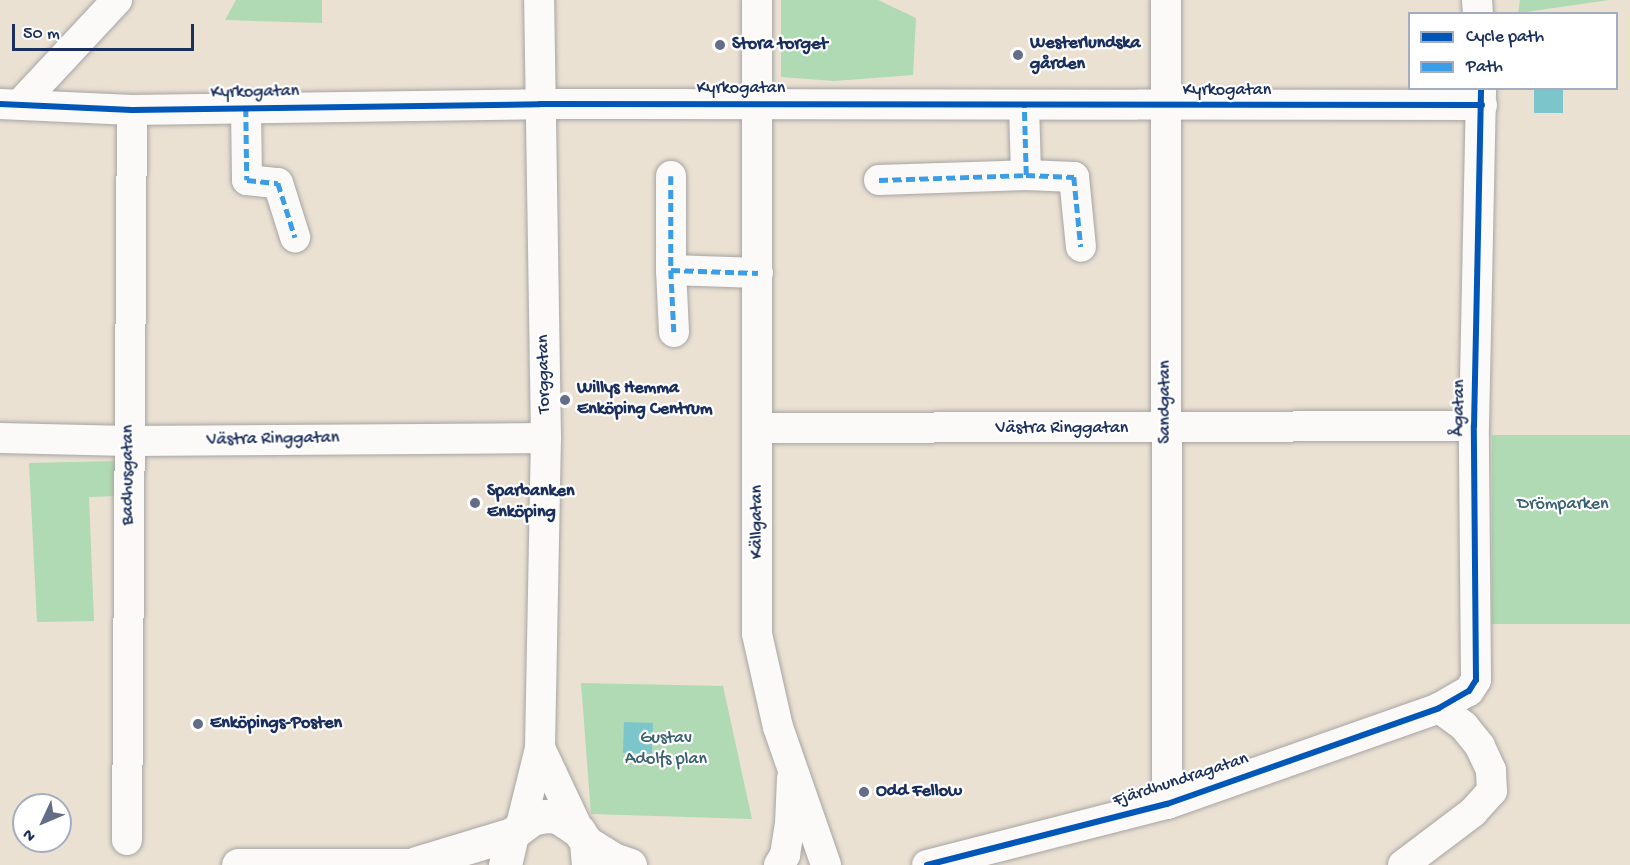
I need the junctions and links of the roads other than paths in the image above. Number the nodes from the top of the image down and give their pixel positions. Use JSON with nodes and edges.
{"nodes":[{"id":1,"x":117,"y":0,"type":"edge"},
{"id":2,"x":539,"y":0,"type":"edge"},
{"id":3,"x":756,"y":0,"type":"edge"},
{"id":4,"x":1166,"y":0,"type":"edge"},
{"id":5,"x":1482,"y":97,"type":"edge"},
{"id":6,"x":11,"y":103,"type":"edge"},
{"id":7,"x":540,"y":104,"type":"junction"},
{"id":8,"x":757,"y":104,"type":"junction"},
{"id":9,"x":1024,"y":105,"type":"junction"},
{"id":10,"x":1167,"y":106,"type":"junction"},
{"id":11,"x":246,"y":108,"type":"junction"},
{"id":12,"x":132,"y":110,"type":"junction"},
{"id":13,"x":1026,"y":175,"type":"junction"},
{"id":14,"x":670,"y":176,"type":"dead end"},
{"id":15,"x":879,"y":180,"type":"dead end"},
{"id":16,"x":295,"y":237,"type":"dead end"},
{"id":17,"x":1081,"y":247,"type":"dead end"},
{"id":18,"x":671,"y":270,"type":"junction"},
{"id":19,"x":758,"y":273,"type":"junction"},
{"id":20,"x":674,"y":332,"type":"dead end"},
{"id":21,"x":1474,"y":426,"type":"junction"},
{"id":22,"x":758,"y":428,"type":"junction"},
{"id":23,"x":1166,"y":429,"type":"junction"},
{"id":24,"x":0,"y":438,"type":"edge"},
{"id":25,"x":546,"y":438,"type":"junction"},
{"id":26,"x":129,"y":441,"type":"junction"},
{"id":27,"x":1438,"y":708,"type":"junction"},
{"id":28,"x":540,"y":748,"type":"junction"},
{"id":29,"x":793,"y":766,"type":"junction"},
{"id":30,"x":1167,"y":804,"type":"junction"},
{"id":31,"x":128,"y":840,"type":"dead end"},
{"id":32,"x":513,"y":841,"type":"edge"},
{"id":33,"x":584,"y":846,"type":"edge"},
{"id":34,"x":422,"y":864,"type":"edge"},
{"id":35,"x":238,"y":865,"type":"edge"},
{"id":36,"x":630,"y":865,"type":"edge"},
{"id":37,"x":779,"y":865,"type":"edge"},
{"id":38,"x":826,"y":865,"type":"edge"},
{"id":39,"x":927,"y":865,"type":"edge"},
{"id":40,"x":1403,"y":865,"type":"edge"}],
"edges":[{"from":1,"to":6,"type":"street"},
{"from":2,"to":7,"type":"street","name":"Torggatan"},
{"from":3,"to":8,"type":"street","name":"Källgatan"},
{"from":4,"to":10,"type":"street","name":"Sandgatan"},
{"from":5,"to":10,"type":"street","name":"Kyrkogatan"},
{"from":5,"to":21,"type":"street","name":"Ågatan"},
{"from":6,"to":12,"type":"street","name":"Kyrkogatan"},
{"from":7,"to":8,"type":"street","name":"Kyrkogatan"},
{"from":7,"to":11,"type":"street","name":"Kyrkogatan"},
{"from":7,"to":25,"type":"street","name":"Torggatan"},
{"from":8,"to":9,"type":"street","name":"Kyrkogatan"},
{"from":8,"to":19,"type":"street","name":"Källgatan"},
{"from":9,"to":10,"type":"street","name":"Kyrkogatan"},
{"from":9,"to":13,"type":"street"},
{"from":10,"to":23,"type":"street","name":"Sandgatan"},
{"from":11,"to":12,"type":"street","name":"Kyrkogatan"},
{"from":11,"to":16,"type":"street","name":"Kyrkogatan"},
{"from":12,"to":26,"type":"street","name":"Badhusgatan"},
{"from":13,"to":15,"type":"street"},
{"from":13,"to":17,"type":"street"},
{"from":14,"to":18,"type":"street"},
{"from":18,"to":19,"type":"street"},
{"from":18,"to":20,"type":"street"},
{"from":19,"to":22,"type":"street","name":"Källgatan"},
{"from":21,"to":23,"type":"street","name":"Västra Ringgatan"},
{"from":21,"to":27,"type":"street","name":"Ågatan"},
{"from":22,"to":23,"type":"street","name":"Västra Ringgatan"},
{"from":22,"to":29,"type":"street","name":"Källgatan"},
{"from":23,"to":30,"type":"street","name":"Sandgatan"},
{"from":24,"to":26,"type":"street","name":"Västra Ringgatan"},
{"from":25,"to":26,"type":"street","name":"Västra Ringgatan"},
{"from":25,"to":28,"type":"street","name":"Torggatan"},
{"from":26,"to":31,"type":"street","name":"Badhusgatan"},
{"from":27,"to":30,"type":"street","name":"Fjärdhundragatan"},
{"from":27,"to":40,"type":"street"},
{"from":28,"to":32,"type":"street","name":"Torggatan"},
{"from":28,"to":33,"type":"street","name":"Torggatan"},
{"from":29,"to":37,"type":"street","name":"Källgatan"},
{"from":29,"to":38,"type":"street","name":"Källgatan"},
{"from":30,"to":39,"type":"street","name":"Fjärdhundragatan"},
{"from":32,"to":33,"type":"main road"},
{"from":32,"to":34,"type":"main road"},
{"from":33,"to":36,"type":"main road"},
{"from":34,"to":35,"type":"main road"}]}
